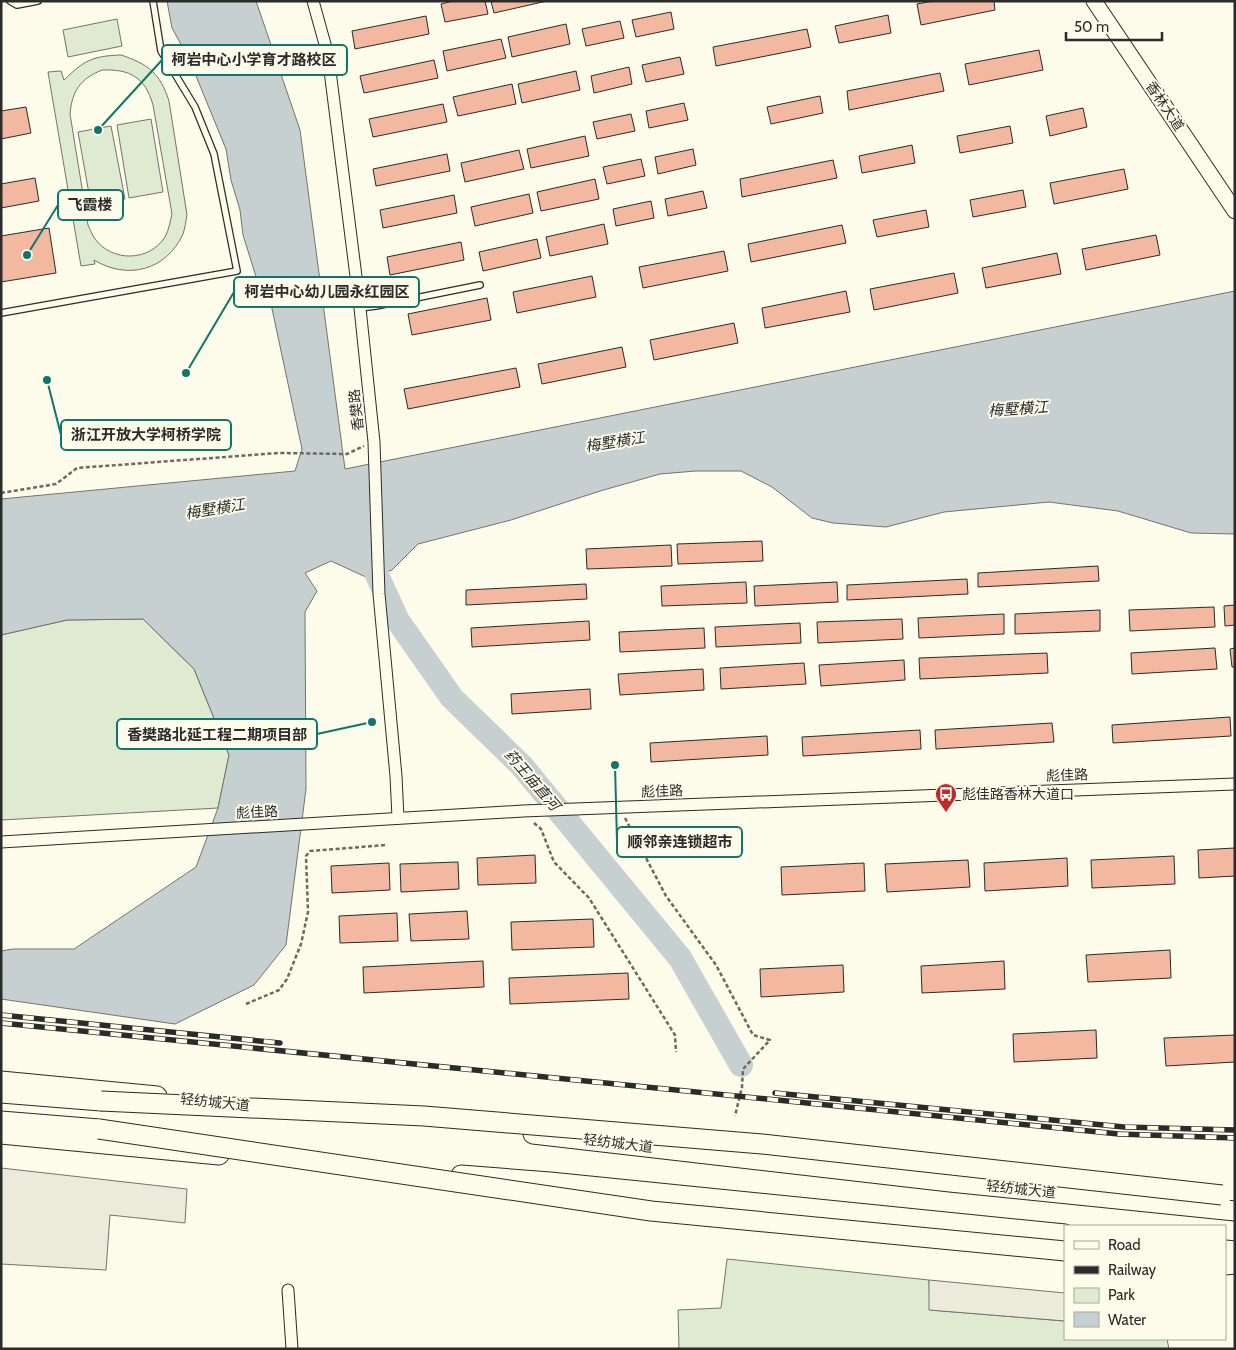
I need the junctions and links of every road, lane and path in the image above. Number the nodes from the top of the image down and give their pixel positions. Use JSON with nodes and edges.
{"nodes":[{"id":1,"x":10,"y":1,"type":"edge"},
{"id":2,"x":38,"y":1,"type":"edge"},
{"id":3,"x":153,"y":1,"type":"edge"},
{"id":4,"x":313,"y":1,"type":"edge"},
{"id":5,"x":1094,"y":1,"type":"edge"},
{"id":6,"x":1235,"y":211,"type":"edge"},
{"id":7,"x":480,"y":285,"type":"dead end"},
{"id":8,"x":360,"y":308,"type":"junction"},
{"id":9,"x":1,"y":313,"type":"edge"},
{"id":10,"x":374,"y":442,"type":"junction"},
{"id":11,"x":1,"y":493,"type":"edge"},
{"id":12,"x":1235,"y":784,"type":"edge"},
{"id":13,"x":619,"y":807,"type":"junction"},
{"id":14,"x":523,"y":811,"type":"junction"},
{"id":15,"x":398,"y":818,"type":"junction"},
{"id":16,"x":1,"y":842,"type":"edge"},
{"id":17,"x":386,"y":845,"type":"dead end"},
{"id":18,"x":246,"y":1004,"type":"dead end"},
{"id":19,"x":676,"y":1052,"type":"dead end"},
{"id":20,"x":1,"y":1081,"type":"edge"},
{"id":21,"x":1,"y":1093,"type":"edge"},
{"id":22,"x":735,"y":1116,"type":"dead end"},
{"id":23,"x":1,"y":1121,"type":"edge"},
{"id":24,"x":1,"y":1134,"type":"edge"},
{"id":25,"x":1229,"y":1197,"type":"edge"},
{"id":26,"x":1235,"y":1211,"type":"edge"},
{"id":27,"x":1064,"y":1234,"type":"edge"},
{"id":28,"x":1064,"y":1251,"type":"edge"},
{"id":29,"x":288,"y":1290,"type":"dead end"},
{"id":30,"x":292,"y":1349,"type":"edge"}],
"edges":[{"from":1,"to":2,"type":"lane"},
{"from":3,"to":9,"type":"lane"},
{"from":4,"to":8,"type":"street","name":"香樊路"},
{"from":5,"to":6,"type":"street","name":"香林大道"},
{"from":7,"to":8,"type":"lane"},
{"from":8,"to":10,"type":"street","name":"香樊路"},
{"from":10,"to":11,"type":"path"},
{"from":10,"to":15,"type":"street","name":"香樊路"},
{"from":12,"to":13,"type":"street","name":"彪佳路"},
{"from":13,"to":14,"type":"street","name":"彪佳路"},
{"from":13,"to":22,"type":"path"},
{"from":14,"to":15,"type":"street","name":"彪佳路"},
{"from":14,"to":19,"type":"path"},
{"from":15,"to":16,"type":"street","name":"彪佳路"},
{"from":17,"to":18,"type":"path"},
{"from":20,"to":26,"type":"main road","name":"轻纺城大道"},
{"from":21,"to":25,"type":"main road","bridge":true},
{"from":23,"to":28,"type":"main road","bridge":true},
{"from":24,"to":27,"type":"main road"},
{"from":29,"to":30,"type":"street"}]}
